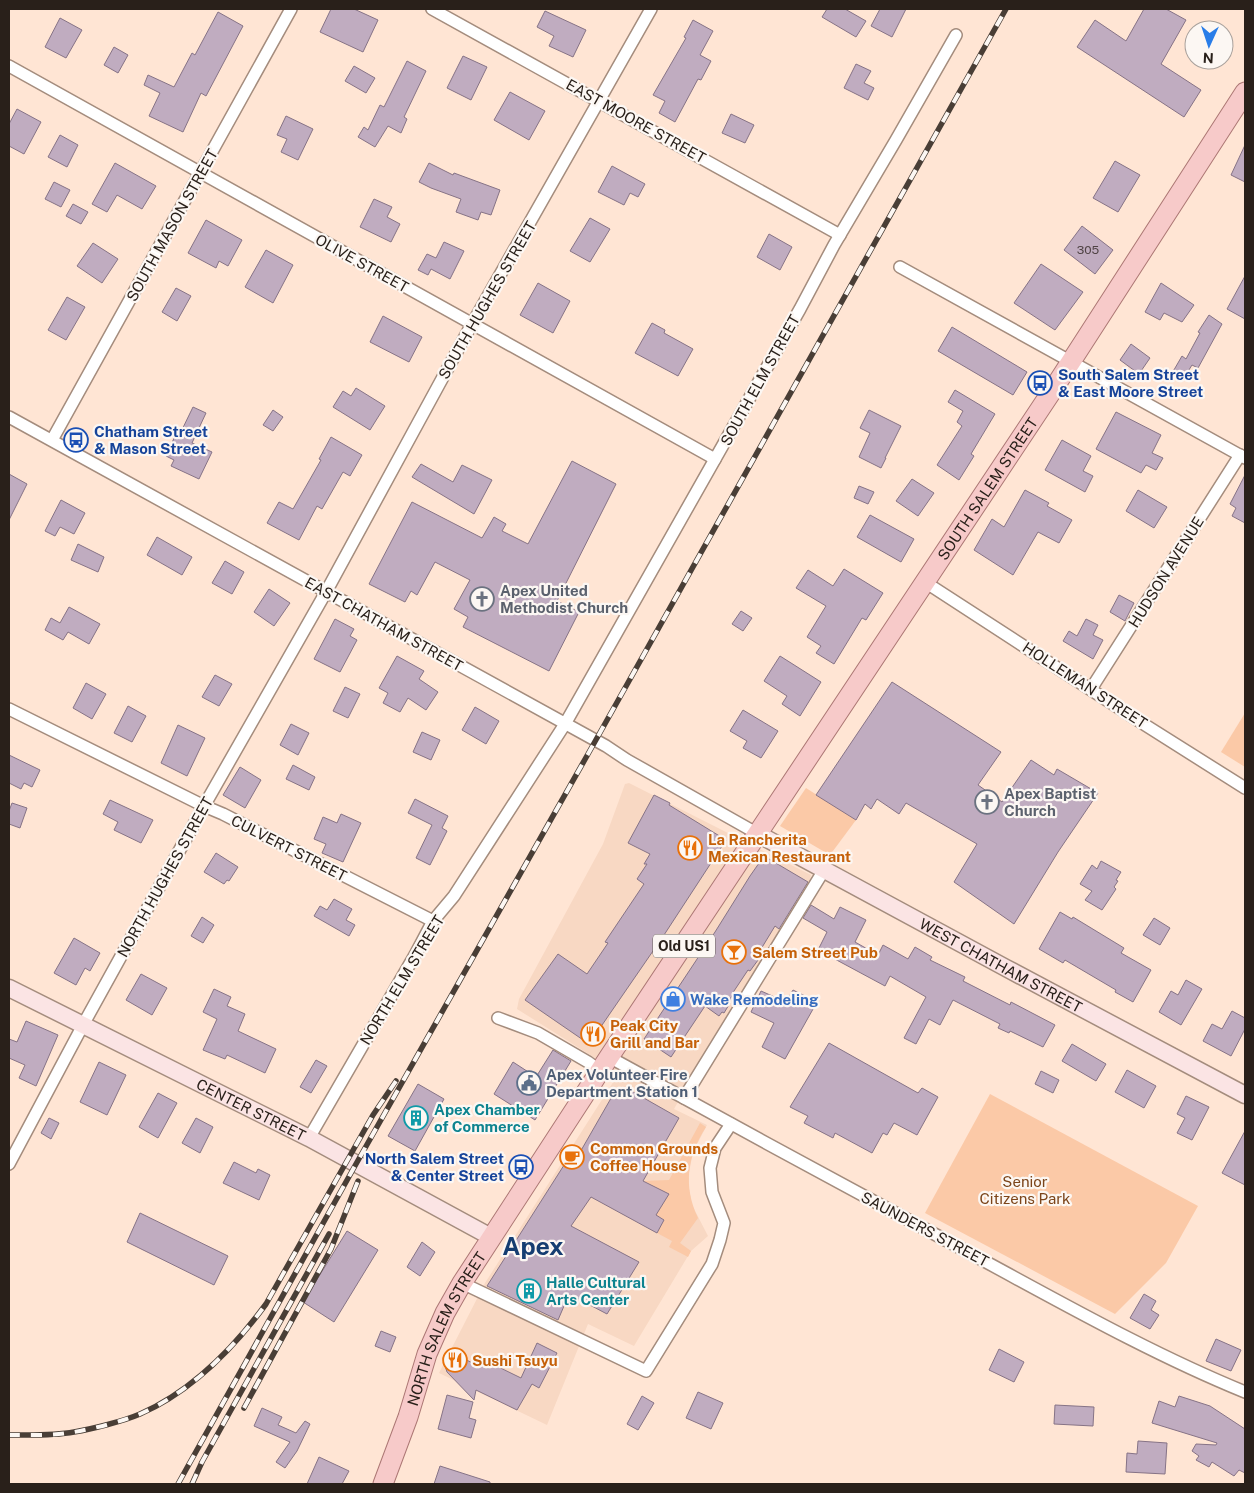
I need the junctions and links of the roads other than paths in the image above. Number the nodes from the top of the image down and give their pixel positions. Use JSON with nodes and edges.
{"nodes":[{"id":1,"x":291,"y":9,"type":"edge"},
{"id":2,"x":432,"y":9,"type":"edge"},
{"id":3,"x":651,"y":9,"type":"edge"},
{"id":4,"x":956,"y":35,"type":"dead end"},
{"id":5,"x":9,"y":66,"type":"edge"},
{"id":6,"x":1245,"y":92,"type":"edge"},
{"id":7,"x":600,"y":101,"type":"junction"},
{"id":8,"x":201,"y":174,"type":"junction"},
{"id":9,"x":840,"y":235,"type":"junction"},
{"id":10,"x":900,"y":267,"type":"dead end"},
{"id":11,"x":473,"y":324,"type":"junction"},
{"id":12,"x":1071,"y":362,"type":"junction"},
{"id":13,"x":9,"y":417,"type":"edge"},
{"id":14,"x":52,"y":440,"type":"junction"},
{"id":15,"x":1243,"y":456,"type":"edge"},
{"id":16,"x":716,"y":459,"type":"junction"},
{"id":17,"x":925,"y":582,"type":"junction"},
{"id":18,"x":326,"y":592,"type":"junction"},
{"id":19,"x":1091,"y":689,"type":"junction"},
{"id":20,"x":9,"y":709,"type":"edge"},
{"id":21,"x":565,"y":724,"type":"junction"},
{"id":22,"x":1245,"y":788,"type":"edge"},
{"id":23,"x":204,"y":806,"type":"junction"},
{"id":24,"x":758,"y":834,"type":"junction"},
{"id":25,"x":824,"y":870,"type":"junction"},
{"id":26,"x":433,"y":922,"type":"junction"},
{"id":27,"x":9,"y":988,"type":"edge"},
{"id":28,"x":498,"y":1018,"type":"dead end"},
{"id":29,"x":83,"y":1025,"type":"junction"},
{"id":30,"x":605,"y":1064,"type":"junction"},
{"id":31,"x":1245,"y":1095,"type":"edge"},
{"id":32,"x":684,"y":1098,"type":"junction"},
{"id":33,"x":730,"y":1124,"type":"junction"},
{"id":34,"x":309,"y":1138,"type":"junction"},
{"id":35,"x":9,"y":1164,"type":"edge"},
{"id":36,"x":490,"y":1237,"type":"junction"},
{"id":37,"x":462,"y":1283,"type":"junction"},
{"id":38,"x":1245,"y":1392,"type":"edge"},
{"id":39,"x":383,"y":1484,"type":"edge"}],
"edges":[{"from":1,"to":8,"type":"street","name":"SOUTH MASON STREET"},
{"from":2,"to":7,"type":"street","name":"EAST MOORE STREET"},
{"from":3,"to":7,"type":"street","name":"SOUTH HUGHES STREET"},
{"from":4,"to":9,"type":"street","name":"SOUTH ELM STREET"},
{"from":5,"to":8,"type":"street","name":"OLIVE STREET"},
{"from":6,"to":12,"type":"main road","name":"SOUTH SALEM STREET"},
{"from":7,"to":9,"type":"street","name":"EAST MOORE STREET"},
{"from":7,"to":11,"type":"street","name":"SOUTH HUGHES STREET"},
{"from":8,"to":11,"type":"street","name":"OLIVE STREET"},
{"from":8,"to":14,"type":"street","name":"SOUTH MASON STREET"},
{"from":9,"to":16,"type":"street","name":"SOUTH ELM STREET"},
{"from":10,"to":12,"type":"street"},
{"from":11,"to":16,"type":"street","name":"OLIVE STREET"},
{"from":11,"to":18,"type":"street","name":"SOUTH HUGHES STREET"},
{"from":12,"to":15,"type":"street"},
{"from":12,"to":17,"type":"main road","name":"SOUTH SALEM STREET"},
{"from":13,"to":14,"type":"street","name":"EAST CHATHAM STREET"},
{"from":14,"to":18,"type":"street","name":"EAST CHATHAM STREET"},
{"from":15,"to":19,"type":"street","name":"HUDSON AVENUE"},
{"from":16,"to":21,"type":"street","name":"SOUTH ELM STREET"},
{"from":17,"to":19,"type":"street","name":"HOLLEMAN STREET"},
{"from":17,"to":24,"type":"main road","name":"SOUTH SALEM STREET"},
{"from":18,"to":21,"type":"street","name":"EAST CHATHAM STREET"},
{"from":18,"to":23,"type":"street","name":"NORTH HUGHES STREET"},
{"from":19,"to":22,"type":"street","name":"HOLLEMAN STREET"},
{"from":20,"to":23,"type":"street","name":"CULVERT STREET"},
{"from":21,"to":24,"type":"street","name":"EAST CHATHAM STREET"},
{"from":21,"to":26,"type":"street","name":"NORTH ELM STREET"},
{"from":23,"to":26,"type":"street","name":"CULVERT STREET"},
{"from":23,"to":29,"type":"street","name":"NORTH HUGHES STREET"},
{"from":24,"to":25,"type":"street","name":"WEST CHATHAM STREET"},
{"from":24,"to":30,"type":"main road","name":"NORTH SALEM STREET","number":"Old US1"},
{"from":25,"to":31,"type":"street","name":"WEST CHATHAM STREET"},
{"from":25,"to":32,"type":"street"},
{"from":26,"to":34,"type":"street","name":"NORTH ELM STREET"},
{"from":27,"to":29,"type":"street","name":"CENTER STREET"},
{"from":28,"to":30,"type":"street","name":"SAUNDERS STREET"},
{"from":29,"to":34,"type":"street","name":"CENTER STREET"},
{"from":29,"to":35,"type":"street","name":"NORTH HUGHES STREET"},
{"from":30,"to":32,"type":"street","name":"SAUNDERS STREET"},
{"from":30,"to":36,"type":"main road","name":"NORTH SALEM STREET","number":"Old US1"},
{"from":32,"to":33,"type":"street","name":"SAUNDERS STREET"},
{"from":33,"to":37,"type":"street"},
{"from":33,"to":38,"type":"street","name":"SAUNDERS STREET"},
{"from":34,"to":36,"type":"street","name":"CENTER STREET"},
{"from":36,"to":37,"type":"main road","name":"NORTH SALEM STREET"},
{"from":37,"to":39,"type":"main road","name":"NORTH SALEM STREET"}]}
